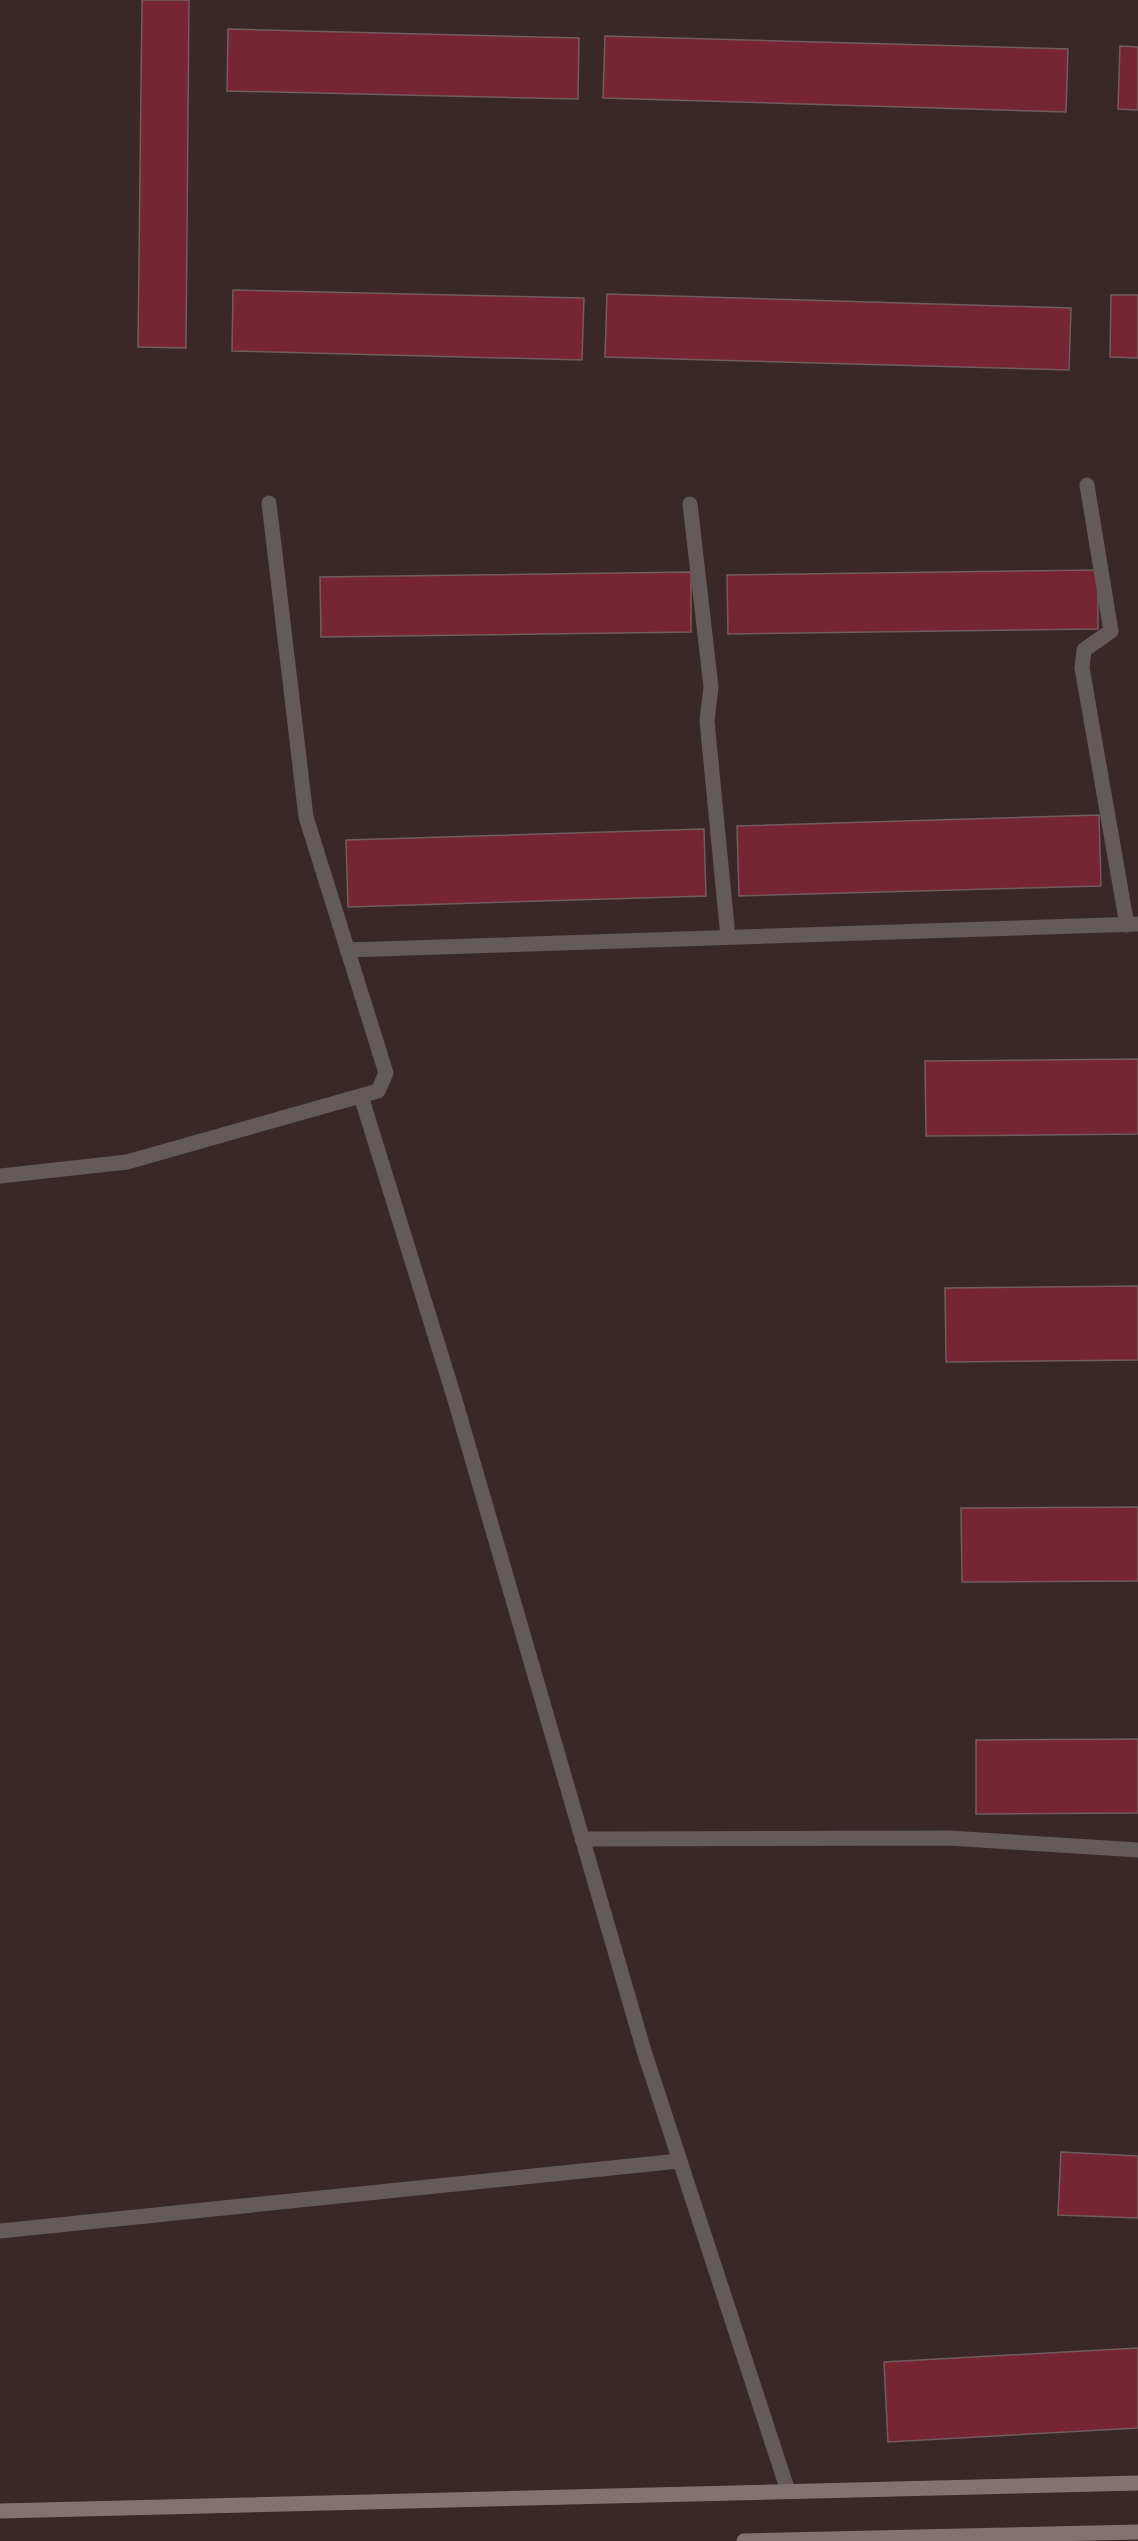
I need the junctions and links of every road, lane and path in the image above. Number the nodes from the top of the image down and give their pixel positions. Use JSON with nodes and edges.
{"nodes":[{"id":1,"x":1087,"y":485,"type":"dead end"},
{"id":2,"x":269,"y":503,"type":"dead end"},
{"id":3,"x":690,"y":504,"type":"dead end"},
{"id":4,"x":1133,"y":925,"type":"edge"},
{"id":5,"x":728,"y":937,"type":"junction"},
{"id":6,"x":346,"y":950,"type":"junction"},
{"id":7,"x":361,"y":1096,"type":"junction"},
{"id":8,"x":0,"y":1176,"type":"edge"},
{"id":9,"x":582,"y":1839,"type":"junction"},
{"id":10,"x":1138,"y":1850,"type":"edge"},
{"id":11,"x":679,"y":2160,"type":"junction"},
{"id":12,"x":0,"y":2230,"type":"edge"},
{"id":13,"x":1138,"y":2483,"type":"edge"},
{"id":14,"x":788,"y":2492,"type":"junction"},
{"id":15,"x":0,"y":2511,"type":"edge"},
{"id":16,"x":1138,"y":2532,"type":"edge"},
{"id":17,"x":827,"y":2540,"type":"edge"},
{"id":18,"x":744,"y":2541,"type":"edge"}],
"edges":[{"from":1,"to":4,"type":"street"},
{"from":2,"to":6,"type":"street"},
{"from":3,"to":5,"type":"street"},
{"from":4,"to":5,"type":"street"},
{"from":5,"to":6,"type":"street"},
{"from":6,"to":7,"type":"street"},
{"from":7,"to":8,"type":"street"},
{"from":7,"to":9,"type":"street"},
{"from":9,"to":10,"type":"street"},
{"from":9,"to":11,"type":"street"},
{"from":11,"to":12,"type":"street"},
{"from":11,"to":14,"type":"street"},
{"from":13,"to":14,"type":"main road"},
{"from":14,"to":15,"type":"main road"},
{"from":16,"to":17,"type":"main road"},
{"from":17,"to":18,"type":"main road"}]}
